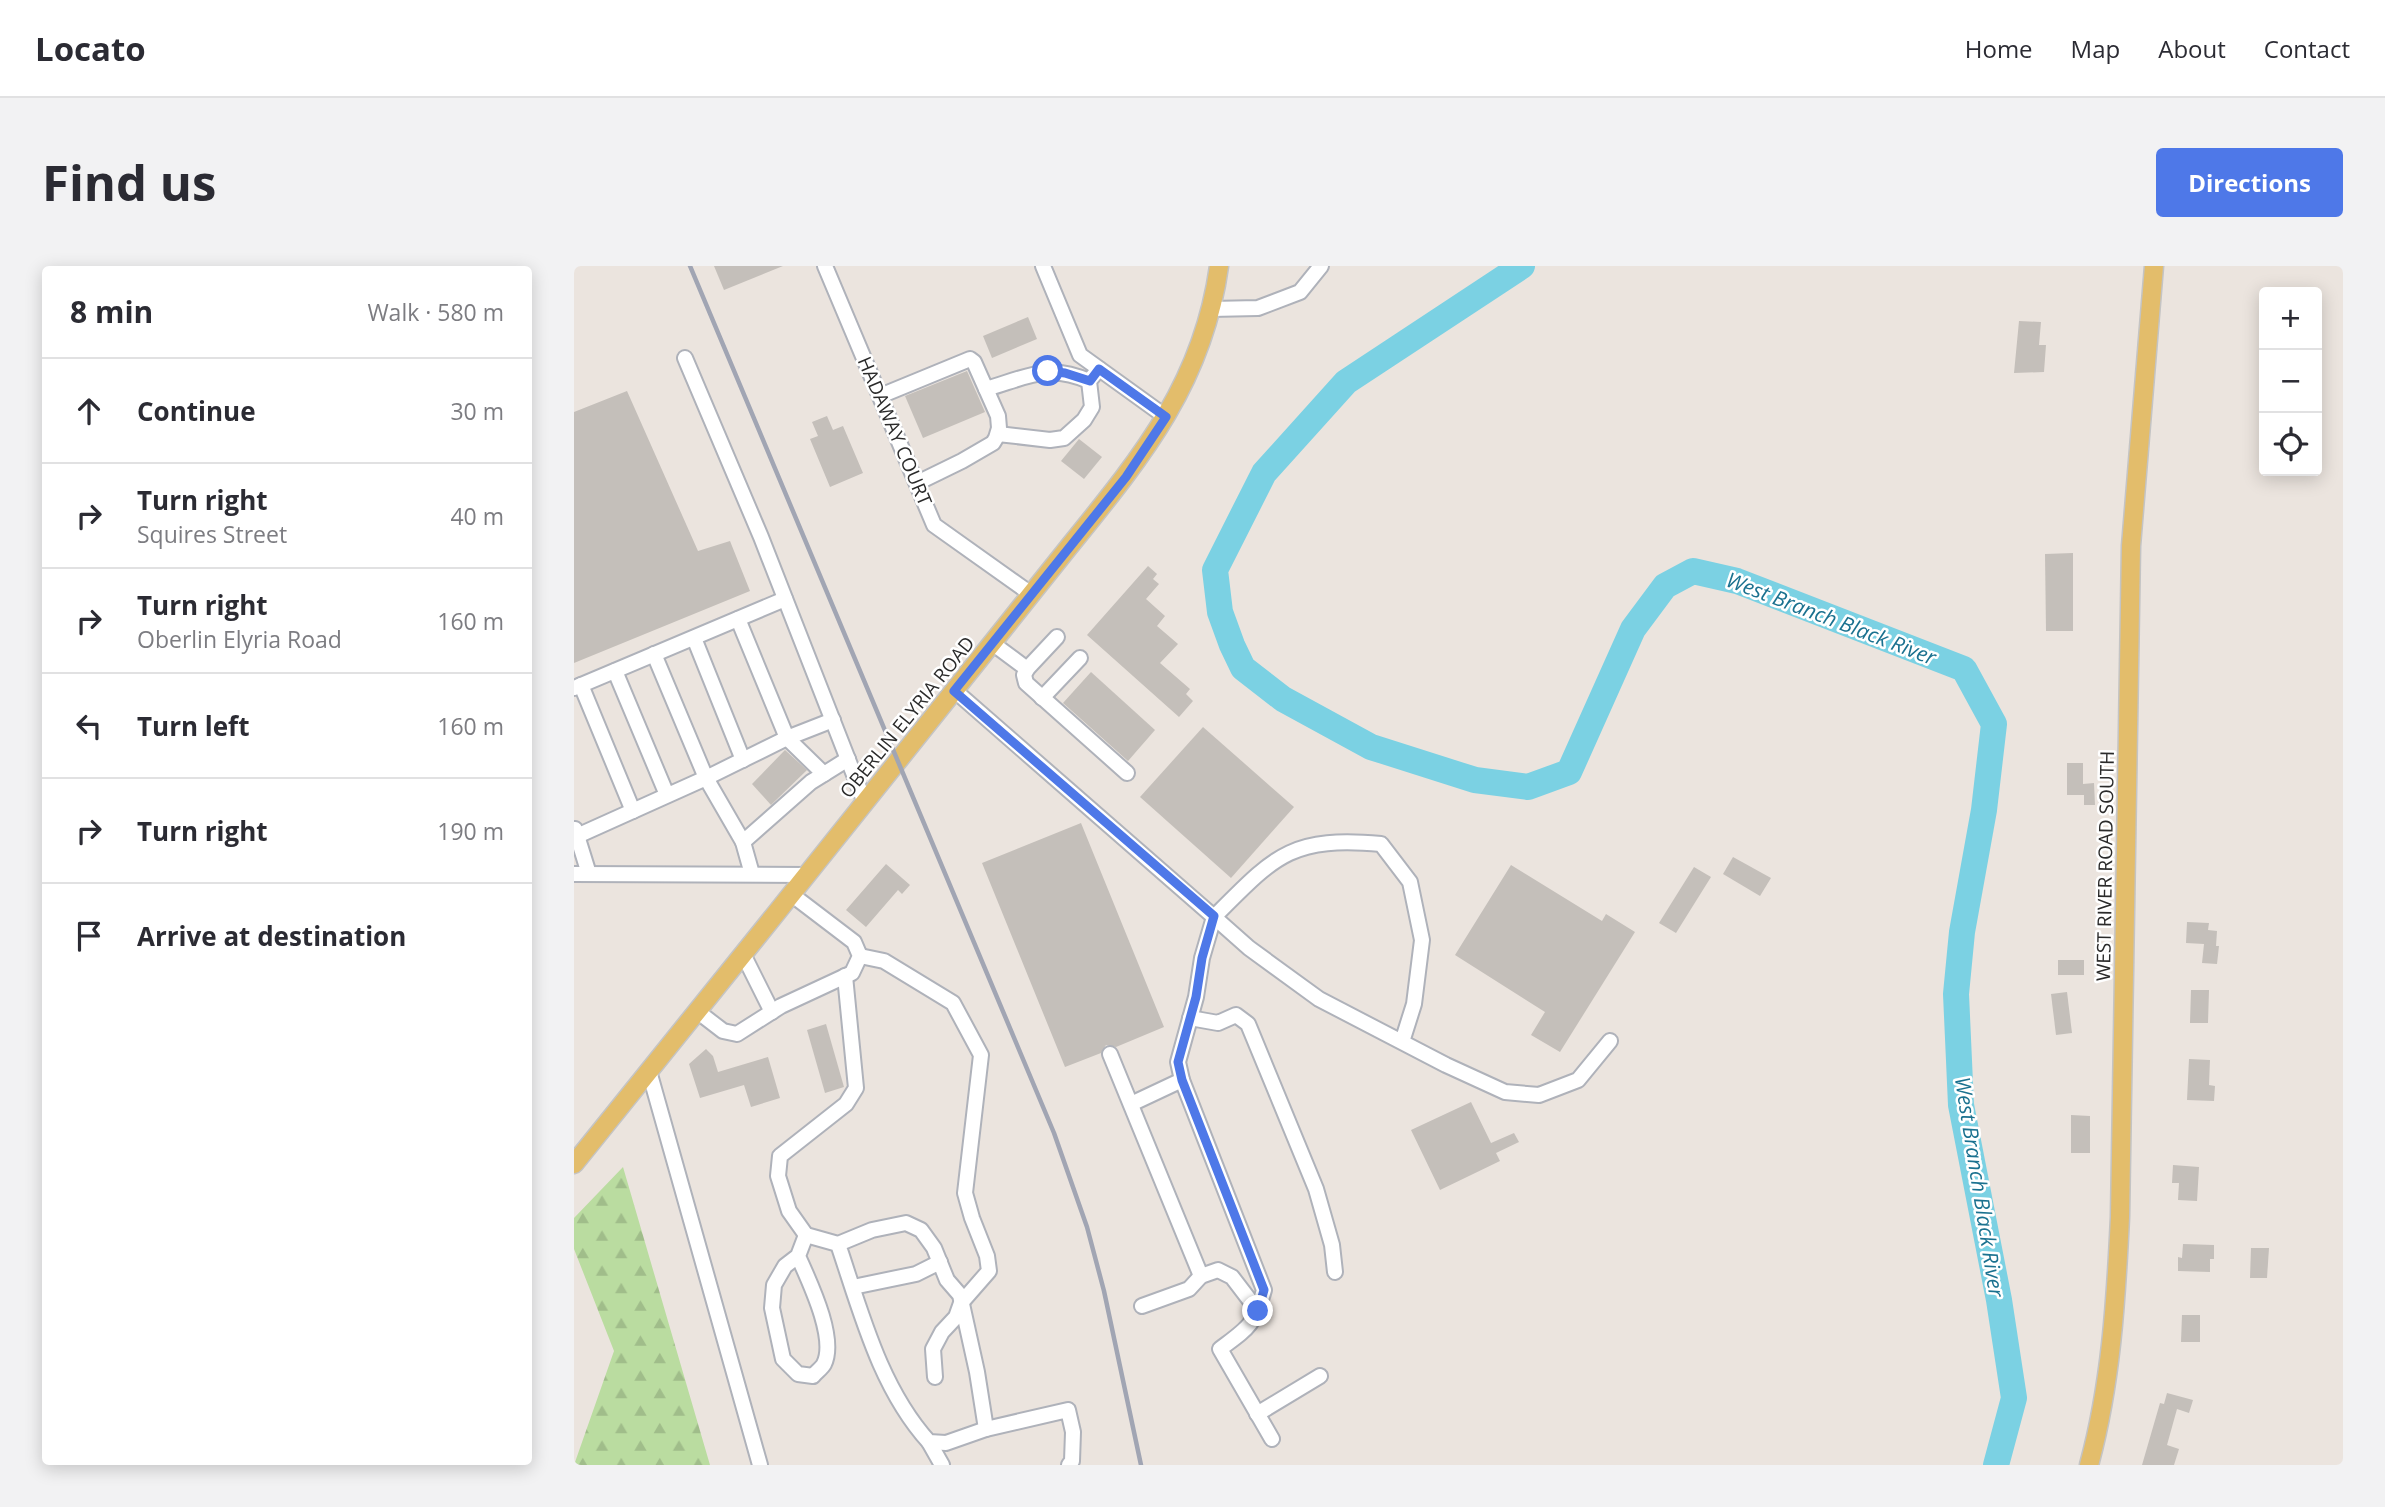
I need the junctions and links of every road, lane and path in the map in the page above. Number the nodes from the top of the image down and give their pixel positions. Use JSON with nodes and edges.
{"nodes":[{"id":1,"x":825,"y":266,"type":"edge"},
{"id":2,"x":1043,"y":266,"type":"edge"},
{"id":3,"x":1219,"y":266,"type":"edge"},
{"id":4,"x":1321,"y":266,"type":"edge"},
{"id":5,"x":2154,"y":266,"type":"edge"},
{"id":6,"x":1210,"y":309,"type":"junction"},
{"id":7,"x":685,"y":358,"type":"dead end"},
{"id":8,"x":1099,"y":369,"type":"junction"},
{"id":9,"x":1090,"y":381,"type":"junction"},
{"id":10,"x":986,"y":389,"type":"junction"},
{"id":11,"x":880,"y":396,"type":"junction"},
{"id":12,"x":1166,"y":417,"type":"junction"},
{"id":13,"x":998,"y":434,"type":"junction"},
{"id":14,"x":917,"y":483,"type":"junction"},
{"id":15,"x":1031,"y":594,"type":"junction"},
{"id":16,"x":785,"y":600,"type":"junction"},
{"id":17,"x":738,"y":620,"type":"junction"},
{"id":18,"x":1057,"y":637,"type":"dead end"},
{"id":19,"x":694,"y":638,"type":"junction"},
{"id":20,"x":992,"y":643,"type":"junction"},
{"id":21,"x":654,"y":654,"type":"junction"},
{"id":22,"x":1080,"y":657,"type":"dead end"},
{"id":23,"x":1027,"y":669,"type":"junction"},
{"id":24,"x":615,"y":671,"type":"junction"},
{"id":25,"x":577,"y":687,"type":"edge"},
{"id":26,"x":954,"y":691,"type":"junction"},
{"id":27,"x":1042,"y":698,"type":"junction"},
{"id":28,"x":832,"y":720,"type":"junction"},
{"id":29,"x":787,"y":738,"type":"junction"},
{"id":30,"x":743,"y":760,"type":"junction"},
{"id":31,"x":848,"y":760,"type":"junction"},
{"id":32,"x":1127,"y":773,"type":"dead end"},
{"id":33,"x":824,"y":774,"type":"junction"},
{"id":34,"x":706,"y":778,"type":"junction"},
{"id":35,"x":667,"y":795,"type":"junction"},
{"id":36,"x":865,"y":803,"type":"junction"},
{"id":37,"x":633,"y":811,"type":"junction"},
{"id":38,"x":575,"y":832,"type":"edge"},
{"id":39,"x":743,"y":842,"type":"junction"},
{"id":40,"x":581,"y":874,"type":"edge"},
{"id":41,"x":752,"y":874,"type":"junction"},
{"id":42,"x":807,"y":875,"type":"junction"},
{"id":43,"x":791,"y":894,"type":"junction"},
{"id":44,"x":1214,"y":916,"type":"junction"},
{"id":45,"x":743,"y":954,"type":"junction"},
{"id":46,"x":860,"y":956,"type":"junction"},
{"id":47,"x":845,"y":976,"type":"junction"},
{"id":48,"x":697,"y":1011,"type":"junction"},
{"id":49,"x":772,"y":1012,"type":"junction"},
{"id":50,"x":1190,"y":1018,"type":"junction"},
{"id":51,"x":1610,"y":1041,"type":"dead end"},
{"id":52,"x":1402,"y":1042,"type":"junction"},
{"id":53,"x":1110,"y":1055,"type":"dead end"},
{"id":54,"x":649,"y":1071,"type":"junction"},
{"id":55,"x":1182,"y":1080,"type":"junction"},
{"id":56,"x":1131,"y":1104,"type":"junction"},
{"id":57,"x":574,"y":1164,"type":"edge"},
{"id":58,"x":806,"y":1235,"type":"junction"},
{"id":59,"x":838,"y":1244,"type":"junction"},
{"id":60,"x":799,"y":1256,"type":"junction"},
{"id":61,"x":940,"y":1262,"type":"junction"},
{"id":62,"x":1335,"y":1272,"type":"dead end"},
{"id":63,"x":1201,"y":1276,"type":"junction"},
{"id":64,"x":853,"y":1287,"type":"junction"},
{"id":65,"x":961,"y":1303,"type":"junction"},
{"id":66,"x":1142,"y":1306,"type":"dead end"},
{"id":67,"x":1258,"y":1311,"type":"junction"},
{"id":68,"x":1320,"y":1376,"type":"dead end"},
{"id":69,"x":934,"y":1377,"type":"dead end"},
{"id":70,"x":1257,"y":1414,"type":"junction"},
{"id":71,"x":986,"y":1429,"type":"junction"},
{"id":72,"x":1272,"y":1439,"type":"dead end"},
{"id":73,"x":929,"y":1442,"type":"junction"},
{"id":74,"x":761,"y":1465,"type":"edge"},
{"id":75,"x":942,"y":1465,"type":"edge"},
{"id":76,"x":1069,"y":1465,"type":"edge"},
{"id":77,"x":2089,"y":1465,"type":"edge"}],
"edges":[{"from":1,"to":11,"type":"street","name":"HADAWAY COURT"},
{"from":2,"to":8,"type":"street"},
{"from":3,"to":6,"type":"main road","name":"OBERLIN ELYRIA ROAD"},
{"from":4,"to":6,"type":"street"},
{"from":5,"to":77,"type":"main road","name":"WEST RIVER ROAD SOUTH"},
{"from":6,"to":12,"type":"main road","name":"OBERLIN ELYRIA ROAD"},
{"from":7,"to":16,"type":"street"},
{"from":8,"to":9,"type":"street"},
{"from":8,"to":12,"type":"street"},
{"from":9,"to":10,"type":"street"},
{"from":9,"to":13,"type":"street"},
{"from":10,"to":11,"type":"street"},
{"from":10,"to":13,"type":"street"},
{"from":11,"to":14,"type":"street","name":"HADAWAY COURT"},
{"from":12,"to":15,"type":"main road","name":"OBERLIN ELYRIA ROAD"},
{"from":13,"to":14,"type":"street"},
{"from":14,"to":15,"type":"street","name":"HADAWAY COURT"},
{"from":15,"to":20,"type":"main road","name":"OBERLIN ELYRIA ROAD"},
{"from":16,"to":17,"type":"street"},
{"from":16,"to":28,"type":"street"},
{"from":17,"to":19,"type":"street"},
{"from":17,"to":29,"type":"street"},
{"from":18,"to":23,"type":"street"},
{"from":19,"to":21,"type":"street"},
{"from":19,"to":30,"type":"street"},
{"from":20,"to":23,"type":"street"},
{"from":20,"to":26,"type":"main road","name":"OBERLIN ELYRIA ROAD"},
{"from":21,"to":24,"type":"street"},
{"from":21,"to":34,"type":"street"},
{"from":22,"to":27,"type":"street"},
{"from":23,"to":27,"type":"street"},
{"from":24,"to":25,"type":"street"},
{"from":24,"to":35,"type":"street"},
{"from":25,"to":37,"type":"street"},
{"from":26,"to":36,"type":"main road","name":"OBERLIN ELYRIA ROAD"},
{"from":26,"to":44,"type":"street"},
{"from":27,"to":32,"type":"street"},
{"from":28,"to":29,"type":"street"},
{"from":28,"to":31,"type":"street"},
{"from":29,"to":30,"type":"street"},
{"from":29,"to":33,"type":"street"},
{"from":30,"to":34,"type":"street"},
{"from":31,"to":33,"type":"street"},
{"from":31,"to":36,"type":"street"},
{"from":33,"to":39,"type":"street"},
{"from":34,"to":35,"type":"street"},
{"from":34,"to":39,"type":"street"},
{"from":35,"to":37,"type":"street"},
{"from":36,"to":42,"type":"main road","name":"OBERLIN ELYRIA ROAD"},
{"from":37,"to":38,"type":"street"},
{"from":38,"to":40,"type":"street"},
{"from":39,"to":41,"type":"street"},
{"from":40,"to":41,"type":"street"},
{"from":41,"to":42,"type":"street"},
{"from":42,"to":43,"type":"main road","name":"OBERLIN ELYRIA ROAD"},
{"from":43,"to":45,"type":"main road","name":"OBERLIN ELYRIA ROAD"},
{"from":43,"to":46,"type":"street"},
{"from":44,"to":50,"type":"street"},
{"from":44,"to":52,"type":"street"},
{"from":44,"to":52,"type":"street"},
{"from":45,"to":48,"type":"main road","name":"OBERLIN ELYRIA ROAD"},
{"from":45,"to":49,"type":"street"},
{"from":46,"to":47,"type":"street"},
{"from":46,"to":65,"type":"street"},
{"from":47,"to":49,"type":"street"},
{"from":47,"to":58,"type":"street"},
{"from":48,"to":49,"type":"street"},
{"from":48,"to":54,"type":"main road","name":"OBERLIN ELYRIA ROAD"},
{"from":50,"to":55,"type":"street"},
{"from":50,"to":62,"type":"street"},
{"from":51,"to":52,"type":"street"},
{"from":53,"to":56,"type":"street"},
{"from":54,"to":57,"type":"main road","name":"OBERLIN ELYRIA ROAD"},
{"from":54,"to":74,"type":"street"},
{"from":55,"to":56,"type":"street"},
{"from":55,"to":67,"type":"street"},
{"from":56,"to":63,"type":"street"},
{"from":58,"to":59,"type":"street"},
{"from":58,"to":60,"type":"street"},
{"from":59,"to":61,"type":"street"},
{"from":59,"to":64,"type":"street"},
{"from":60,"to":60,"type":"street"},
{"from":61,"to":64,"type":"street"},
{"from":61,"to":65,"type":"street"},
{"from":63,"to":66,"type":"street"},
{"from":63,"to":67,"type":"street"},
{"from":64,"to":73,"type":"street"},
{"from":65,"to":69,"type":"street"},
{"from":65,"to":71,"type":"street"},
{"from":67,"to":70,"type":"street"},
{"from":68,"to":70,"type":"street"},
{"from":70,"to":72,"type":"street"},
{"from":71,"to":73,"type":"street"},
{"from":71,"to":76,"type":"street"},
{"from":73,"to":75,"type":"street"}]}
